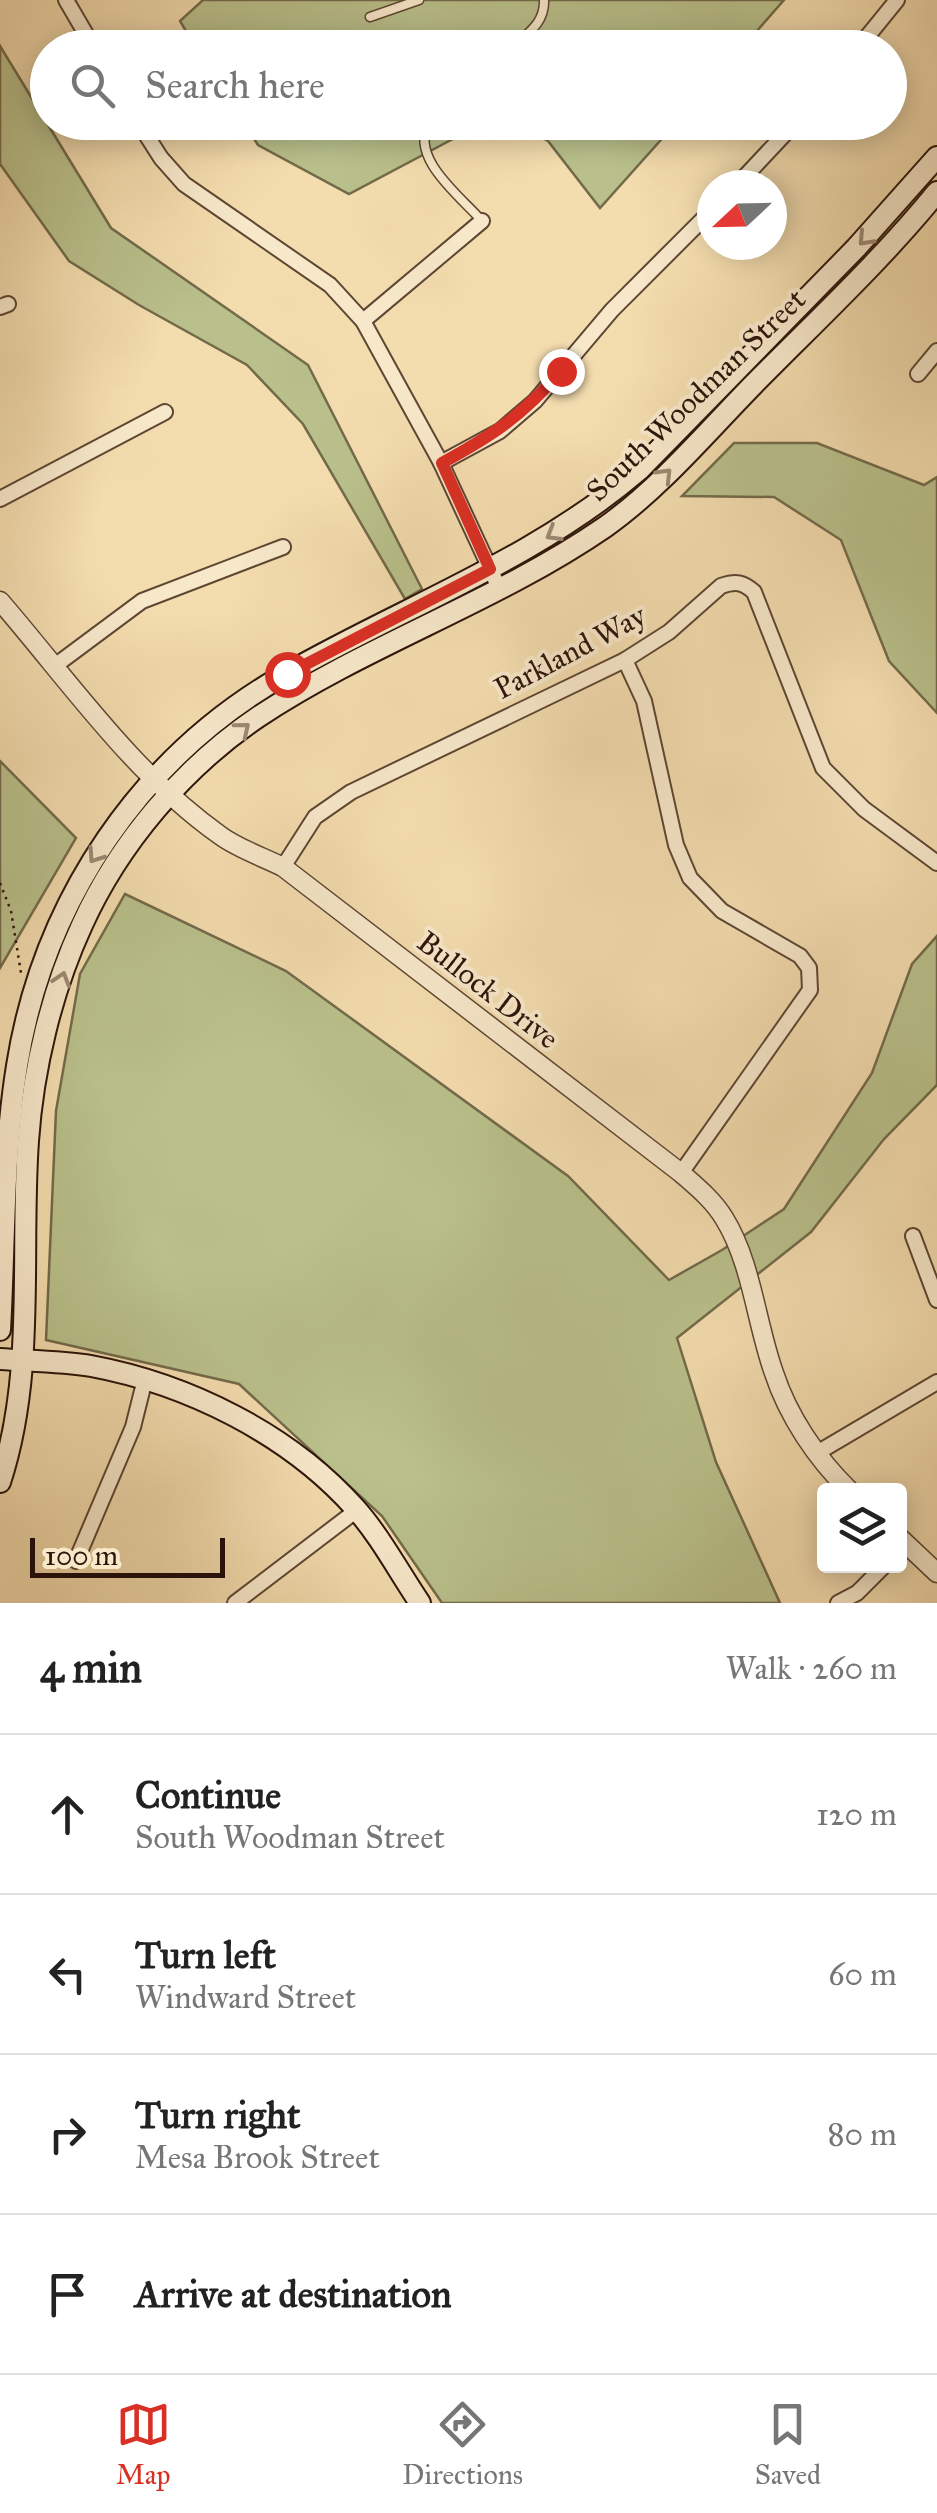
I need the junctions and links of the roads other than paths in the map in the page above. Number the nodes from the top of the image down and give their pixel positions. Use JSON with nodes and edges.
{"nodes":[{"id":1,"x":66,"y":0,"type":"edge"},
{"id":2,"x":419,"y":0,"type":"edge"},
{"id":3,"x":544,"y":0,"type":"edge"},
{"id":4,"x":897,"y":0,"type":"edge"},
{"id":5,"x":370,"y":17,"type":"dead end"},
{"id":6,"x":84,"y":30,"type":"edge"},
{"id":7,"x":532,"y":30,"type":"edge"},
{"id":8,"x":873,"y":30,"type":"edge"},
{"id":9,"x":149,"y":140,"type":"edge"},
{"id":10,"x":422,"y":140,"type":"edge"},
{"id":11,"x":779,"y":140,"type":"edge"},
{"id":12,"x":935,"y":165,"type":"edge"},
{"id":13,"x":751,"y":170,"type":"edge"},
{"id":14,"x":937,"y":192,"type":"edge"},
{"id":15,"x":482,"y":221,"type":"joint"},
{"id":16,"x":697,"y":225,"type":"edge"},
{"id":17,"x":363,"y":320,"type":"junction"},
{"id":18,"x":937,"y":351,"type":"edge"},
{"id":19,"x":918,"y":374,"type":"dead end"},
{"id":20,"x":166,"y":412,"type":"dead end"},
{"id":21,"x":442,"y":463,"type":"junction"},
{"id":22,"x":0,"y":499,"type":"edge"},
{"id":23,"x":283,"y":546,"type":"dead end"},
{"id":24,"x":494,"y":579,"type":"junction"},
{"id":25,"x":0,"y":601,"type":"edge"},
{"id":26,"x":625,"y":660,"type":"junction"},
{"id":27,"x":56,"y":665,"type":"junction"},
{"id":28,"x":153,"y":778,"type":"junction"},
{"id":29,"x":171,"y":794,"type":"junction"},
{"id":30,"x":937,"y":863,"type":"edge"},
{"id":31,"x":283,"y":866,"type":"junction"},
{"id":32,"x":18,"y":1069,"type":"edge"},
{"id":33,"x":681,"y":1172,"type":"junction"},
{"id":34,"x":913,"y":1236,"type":"dead end"},
{"id":35,"x":937,"y":1300,"type":"edge"},
{"id":36,"x":0,"y":1330,"type":"edge"},
{"id":37,"x":0,"y":1359,"type":"edge"},
{"id":38,"x":22,"y":1361,"type":"junction"},
{"id":39,"x":145,"y":1379,"type":"junction"},
{"id":40,"x":937,"y":1382,"type":"edge"},
{"id":41,"x":817,"y":1453,"type":"junction"},
{"id":42,"x":0,"y":1482,"type":"edge"},
{"id":43,"x":843,"y":1483,"type":"edge"},
{"id":44,"x":357,"y":1510,"type":"junction"},
{"id":45,"x":907,"y":1549,"type":"edge"},
{"id":46,"x":76,"y":1561,"type":"dead end"},
{"id":47,"x":877,"y":1573,"type":"edge"},
{"id":48,"x":937,"y":1573,"type":"edge"},
{"id":49,"x":235,"y":1603,"type":"edge"},
{"id":50,"x":420,"y":1603,"type":"edge"},
{"id":51,"x":838,"y":1603,"type":"edge"}],
"edges":[{"from":1,"to":6,"type":"street"},
{"from":2,"to":5,"type":"lane"},
{"from":3,"to":7,"type":"lane"},
{"from":4,"to":8,"type":"street"},
{"from":9,"to":17,"type":"street"},
{"from":10,"to":15,"type":"lane"},
{"from":11,"to":13,"type":"street"},
{"from":12,"to":24,"type":"main road","name":"South Woodman Street","one_way":true},
{"from":24,"to":14,"type":"main road","name":"South Woodman Street","one_way":true},
{"from":15,"to":17,"type":"street"},
{"from":16,"to":21,"type":"street"},
{"from":17,"to":21,"type":"street"},
{"from":18,"to":19,"type":"street"},
{"from":20,"to":22,"type":"street"},
{"from":21,"to":24,"type":"street"},
{"from":23,"to":27,"type":"street"},
{"from":24,"to":28,"type":"main road","name":"South Woodman Street"},
{"from":29,"to":24,"type":"main road","name":"South Woodman Street","one_way":true},
{"from":25,"to":27,"type":"street","name":"Bullock Drive"},
{"from":26,"to":30,"type":"street","name":"Parkland Way"},
{"from":26,"to":31,"type":"street","name":"Parkland Way"},
{"from":26,"to":33,"type":"street"},
{"from":27,"to":28,"type":"street","name":"Bullock Drive"},
{"from":28,"to":29,"type":"street","name":"Bullock Drive"},
{"from":28,"to":32,"type":"main road","name":"South Woodman Street","one_way":true},
{"from":29,"to":31,"type":"street","name":"Bullock Drive"},
{"from":32,"to":29,"type":"main road","name":"South Woodman Street","one_way":true},
{"from":31,"to":33,"type":"street","name":"Bullock Drive"},
{"from":32,"to":36,"type":"main road","name":"South Woodman Street"},
{"from":32,"to":38,"type":"main road","name":"South Woodman Street"},
{"from":33,"to":41,"type":"street","name":"Bullock Drive"},
{"from":34,"to":35,"type":"street"},
{"from":37,"to":38,"type":"main road"},
{"from":38,"to":39,"type":"main road"},
{"from":38,"to":42,"type":"main road","name":"South Woodman Street"},
{"from":39,"to":44,"type":"main road"},
{"from":39,"to":46,"type":"street"},
{"from":40,"to":41,"type":"street"},
{"from":41,"to":43,"type":"street","name":"Bullock Drive"},
{"from":44,"to":49,"type":"street"},
{"from":44,"to":50,"type":"main road"},
{"from":45,"to":48,"type":"street"},
{"from":47,"to":51,"type":"street"}]}
